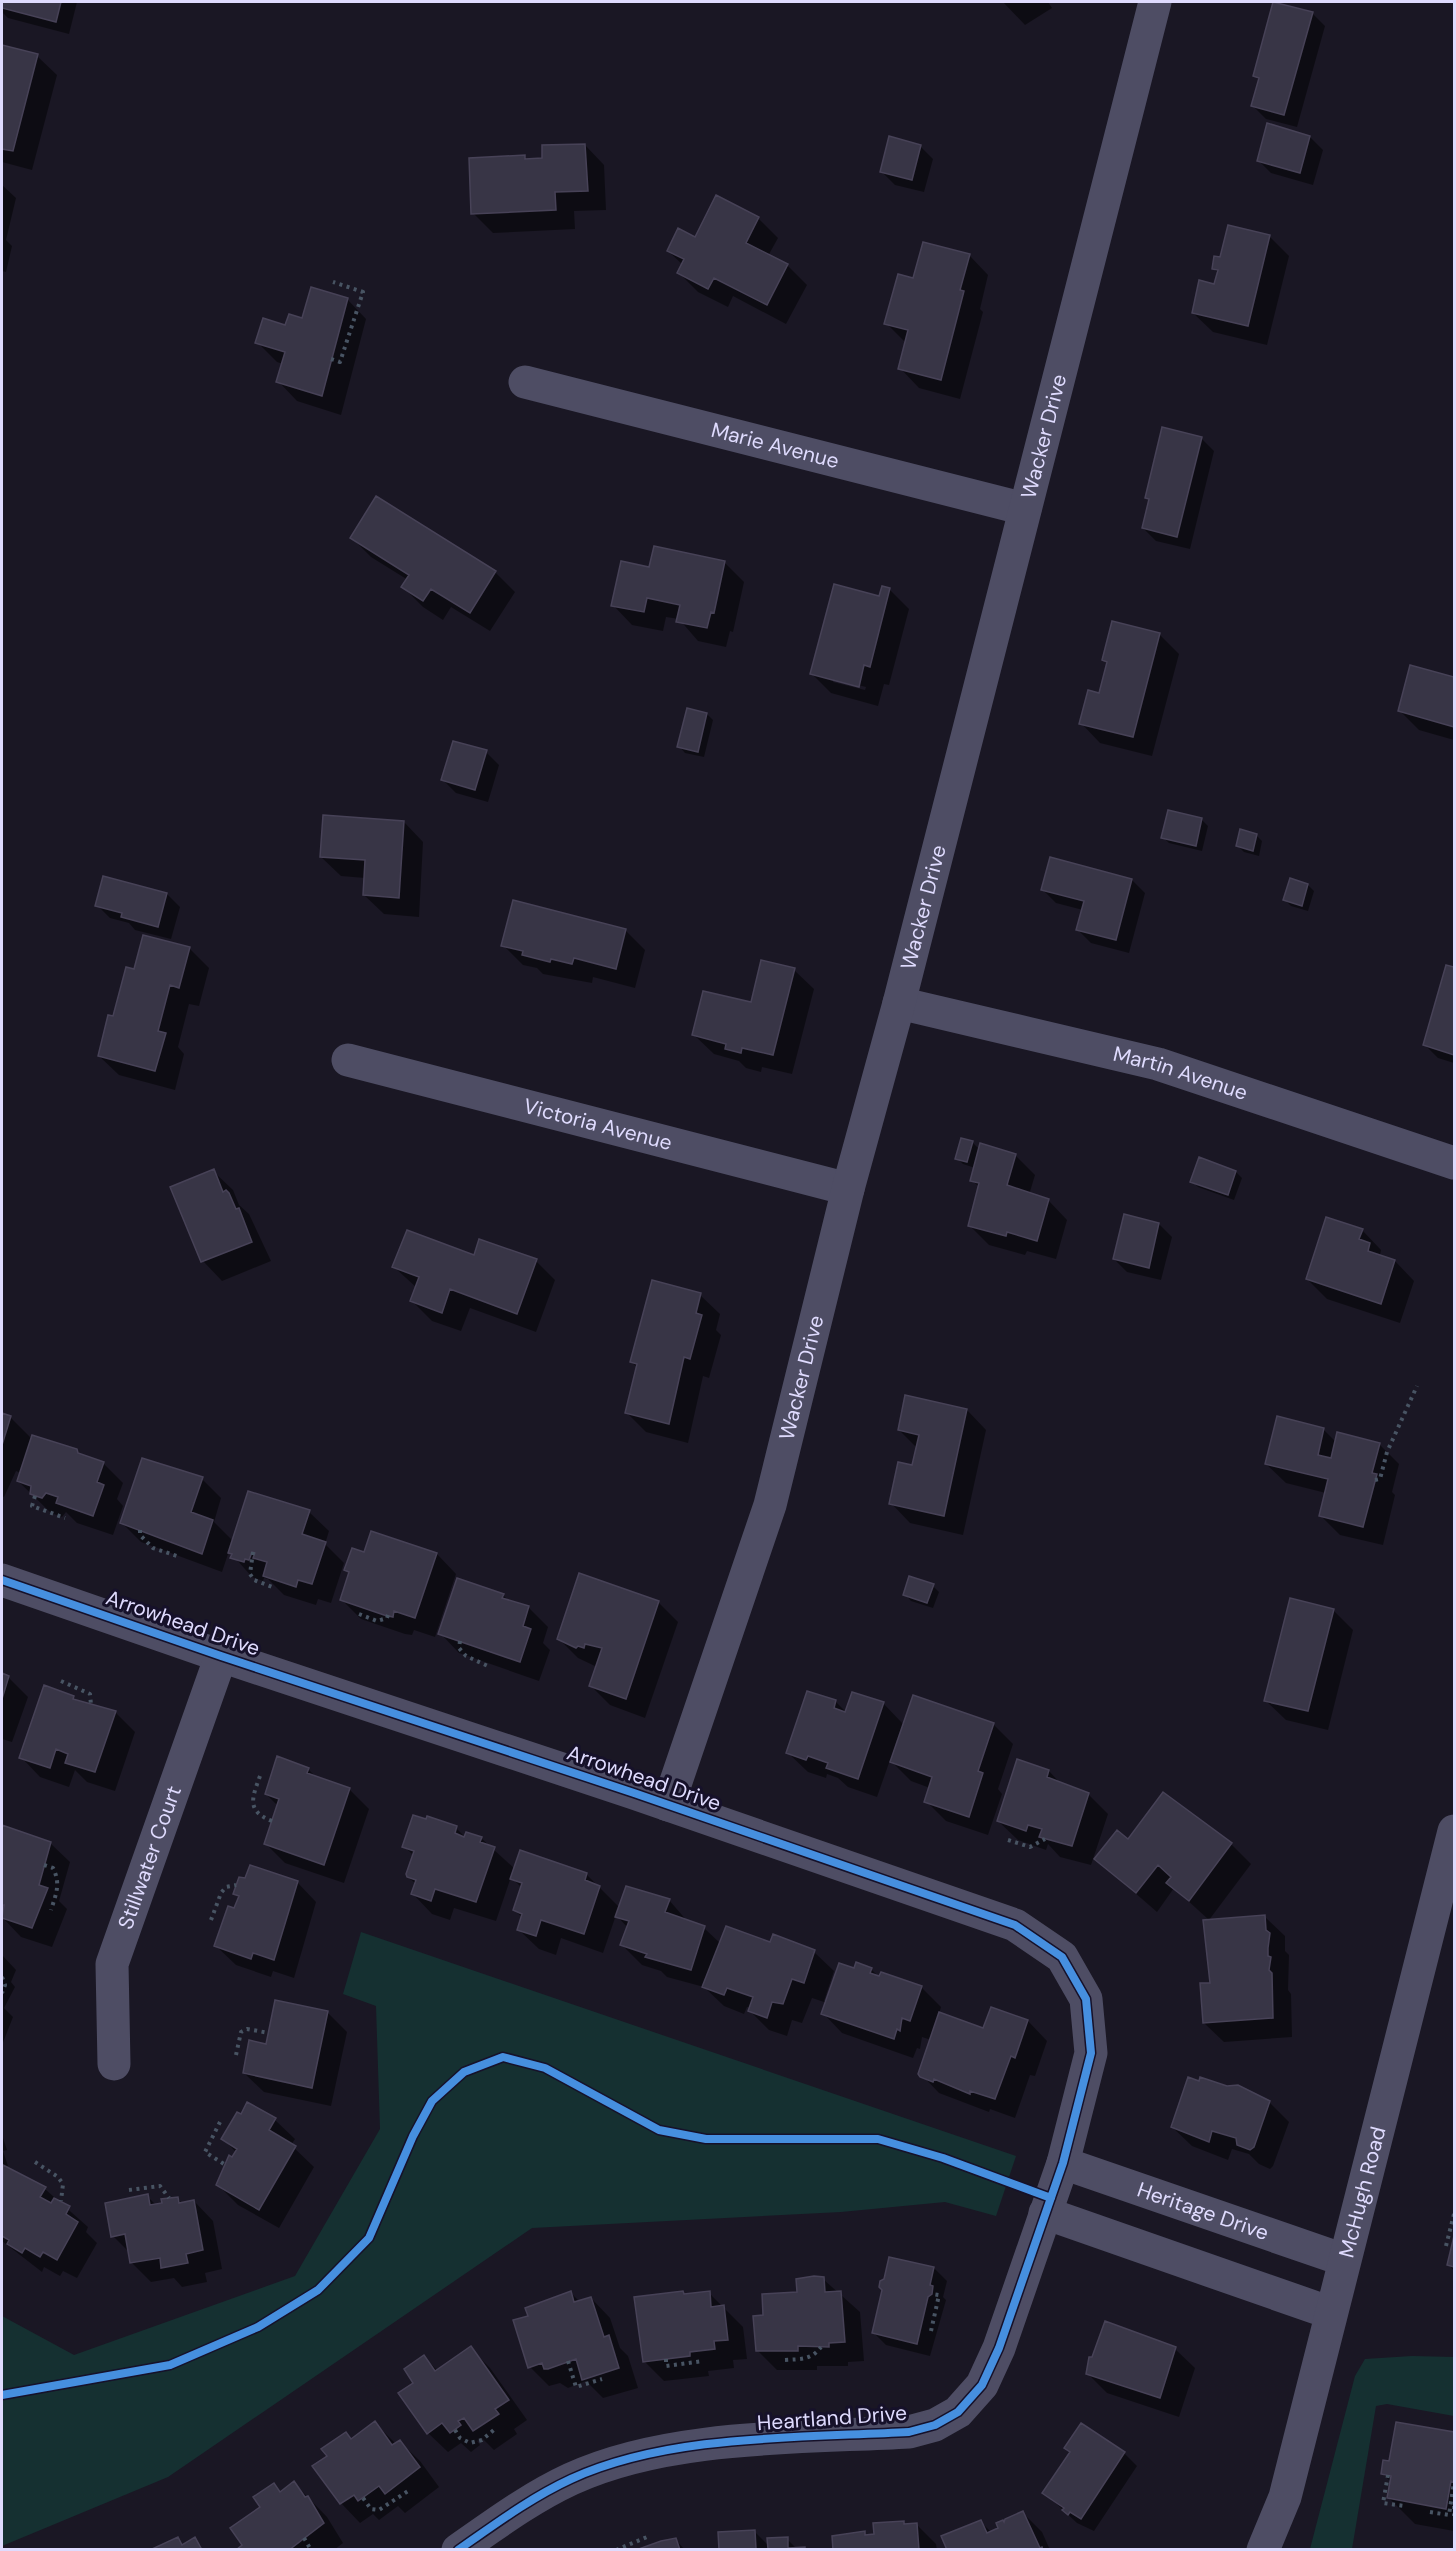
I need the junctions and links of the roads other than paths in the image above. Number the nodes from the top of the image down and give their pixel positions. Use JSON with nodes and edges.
{"nodes":[{"id":1,"x":1155,"y":2,"type":"edge"},
{"id":2,"x":525,"y":382,"type":"dead end"},
{"id":3,"x":1025,"y":509,"type":"junction"},
{"id":4,"x":899,"y":1003,"type":"junction"},
{"id":5,"x":348,"y":1060,"type":"dead end"},
{"id":6,"x":1455,"y":1162,"type":"edge"},
{"id":7,"x":848,"y":1189,"type":"junction"},
{"id":8,"x":2,"y":1580,"type":"edge"},
{"id":9,"x":221,"y":1656,"type":"junction"},
{"id":10,"x":668,"y":1805,"type":"junction"},
{"id":11,"x":1455,"y":1831,"type":"edge"},
{"id":12,"x":114,"y":2064,"type":"dead end"},
{"id":13,"x":1063,"y":2163,"type":"junction"},
{"id":14,"x":1045,"y":2213,"type":"junction"},
{"id":15,"x":1344,"y":2260,"type":"junction"},
{"id":16,"x":1331,"y":2313,"type":"junction"},
{"id":17,"x":458,"y":2550,"type":"edge"},
{"id":18,"x":1263,"y":2550,"type":"edge"}],
"edges":[{"from":1,"to":3,"type":"street","name":"Wacker Drive"},
{"from":2,"to":3,"type":"street","name":"Marie Avenue"},
{"from":3,"to":4,"type":"street","name":"Wacker Drive"},
{"from":4,"to":6,"type":"street","name":"Martin Avenue"},
{"from":4,"to":7,"type":"street","name":"Wacker Drive"},
{"from":5,"to":7,"type":"street","name":"Victoria Avenue"},
{"from":7,"to":10,"type":"street","name":"Wacker Drive"},
{"from":8,"to":9,"type":"street","name":"Arrowhead Drive"},
{"from":9,"to":10,"type":"street","name":"Arrowhead Drive"},
{"from":9,"to":12,"type":"street","name":"Stillwater Court"},
{"from":10,"to":13,"type":"street","name":"Arrowhead Drive"},
{"from":11,"to":15,"type":"street","name":"McHugh Road"},
{"from":13,"to":14,"type":"street","name":"Heartland Drive"},
{"from":13,"to":15,"type":"street","name":"Heritage Drive"},
{"from":14,"to":16,"type":"street"},
{"from":14,"to":17,"type":"street","name":"Heartland Drive"},
{"from":15,"to":16,"type":"street","name":"McHugh Road"},
{"from":16,"to":18,"type":"street","name":"McHugh Road"}]}
